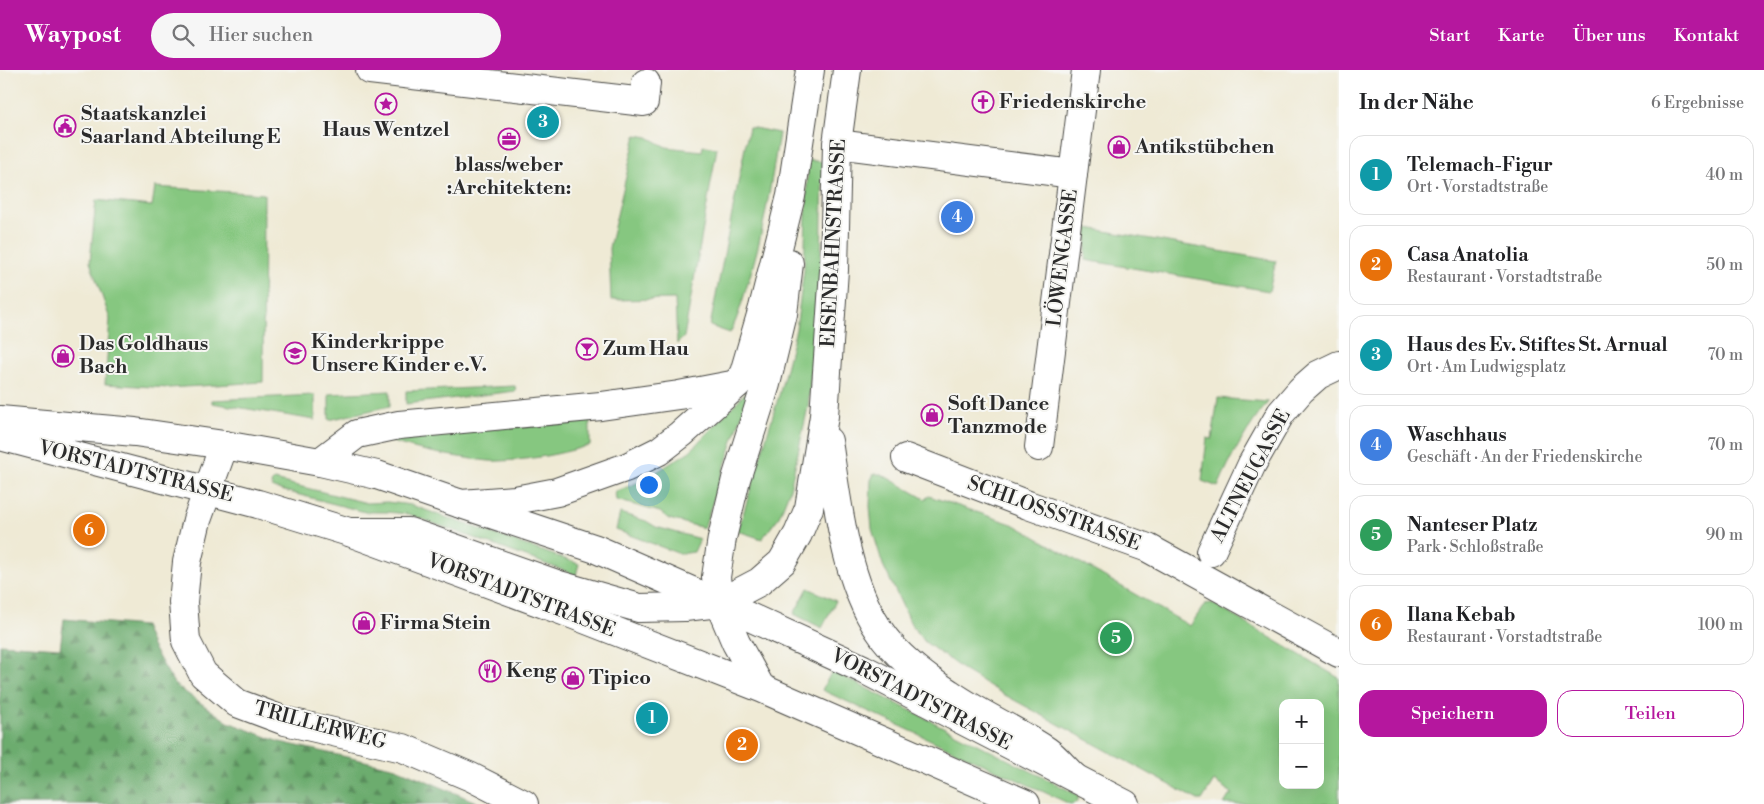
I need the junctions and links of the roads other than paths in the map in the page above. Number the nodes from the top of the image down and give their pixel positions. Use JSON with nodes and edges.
{"nodes":[{"id":1,"x":370,"y":70,"type":"edge"},
{"id":2,"x":810,"y":70,"type":"edge"},
{"id":3,"x":847,"y":70,"type":"edge"},
{"id":4,"x":1086,"y":70,"type":"edge"},
{"id":5,"x":646,"y":83,"type":"dead end"},
{"id":6,"x":837,"y":144,"type":"junction"},
{"id":7,"x":1074,"y":174,"type":"junction"},
{"id":8,"x":791,"y":196,"type":"junction"},
{"id":9,"x":1339,"y":365,"type":"edge"},
{"id":10,"x":737,"y":384,"type":"junction"},
{"id":11,"x":824,"y":416,"type":"junction"},
{"id":12,"x":0,"y":420,"type":"edge"},
{"id":13,"x":0,"y":436,"type":"edge"},
{"id":14,"x":224,"y":445,"type":"junction"},
{"id":15,"x":1039,"y":447,"type":"dead end"},
{"id":16,"x":906,"y":458,"type":"dead end"},
{"id":17,"x":320,"y":462,"type":"junction"},
{"id":18,"x":207,"y":490,"type":"junction"},
{"id":19,"x":461,"y":504,"type":"junction"},
{"id":20,"x":349,"y":532,"type":"junction"},
{"id":21,"x":1205,"y":563,"type":"junction"},
{"id":22,"x":719,"y":603,"type":"junction"},
{"id":23,"x":1339,"y":653,"type":"edge"},
{"id":24,"x":761,"y":688,"type":"junction"},
{"id":25,"x":1074,"y":777,"type":"junction"},
{"id":26,"x":524,"y":804,"type":"edge"},
{"id":27,"x":1026,"y":804,"type":"edge"},
{"id":28,"x":1125,"y":804,"type":"edge"}],
"edges":[{"from":1,"to":5,"type":"main road"},
{"from":2,"to":8,"type":"main road","name":"EISENBAHNSTRASSE"},
{"from":3,"to":6,"type":"main road","name":"EISENBAHNSTRASSE"},
{"from":4,"to":7,"type":"main road","name":"LÖWENGASSE"},
{"from":6,"to":7,"type":"main road"},
{"from":6,"to":11,"type":"main road","name":"EISENBAHNSTRASSE"},
{"from":7,"to":15,"type":"main road","name":"LÖWENGASSE"},
{"from":8,"to":10,"type":"main road","name":"EISENBAHNSTRASSE"},
{"from":8,"to":22,"type":"main road"},
{"from":9,"to":21,"type":"main road","name":"ALTNEUGASSE"},
{"from":10,"to":17,"type":"main road"},
{"from":10,"to":19,"type":"main road","name":"EISENBAHNSTRASSE"},
{"from":11,"to":22,"type":"main road"},
{"from":11,"to":25,"type":"main road"},
{"from":12,"to":14,"type":"main road","name":"VORSTADTSTRASSE"},
{"from":13,"to":18,"type":"main road","name":"VORSTADTSTRASSE"},
{"from":14,"to":17,"type":"main road","name":"VORSTADTSTRASSE"},
{"from":14,"to":18,"type":"main road","name":"TRILLERWEG"},
{"from":16,"to":21,"type":"main road","name":"SCHLOSSSTRASSE"},
{"from":17,"to":19,"type":"main road","name":"VORSTADTSTRASSE"},
{"from":18,"to":20,"type":"main road","name":"VORSTADTSTRASSE"},
{"from":18,"to":26,"type":"main road","name":"TRILLERWEG"},
{"from":19,"to":22,"type":"main road","name":"VORSTADTSTRASSE"},
{"from":20,"to":22,"type":"main road"},
{"from":20,"to":24,"type":"main road","name":"VORSTADTSTRASSE"},
{"from":21,"to":23,"type":"main road","name":"SCHLOSSSTRASSE"},
{"from":22,"to":24,"type":"main road"},
{"from":22,"to":25,"type":"main road","name":"VORSTADTSTRASSE"},
{"from":24,"to":27,"type":"main road","name":"VORSTADTSTRASSE"},
{"from":25,"to":28,"type":"main road","name":"VORSTADTSTRASSE"}]}
